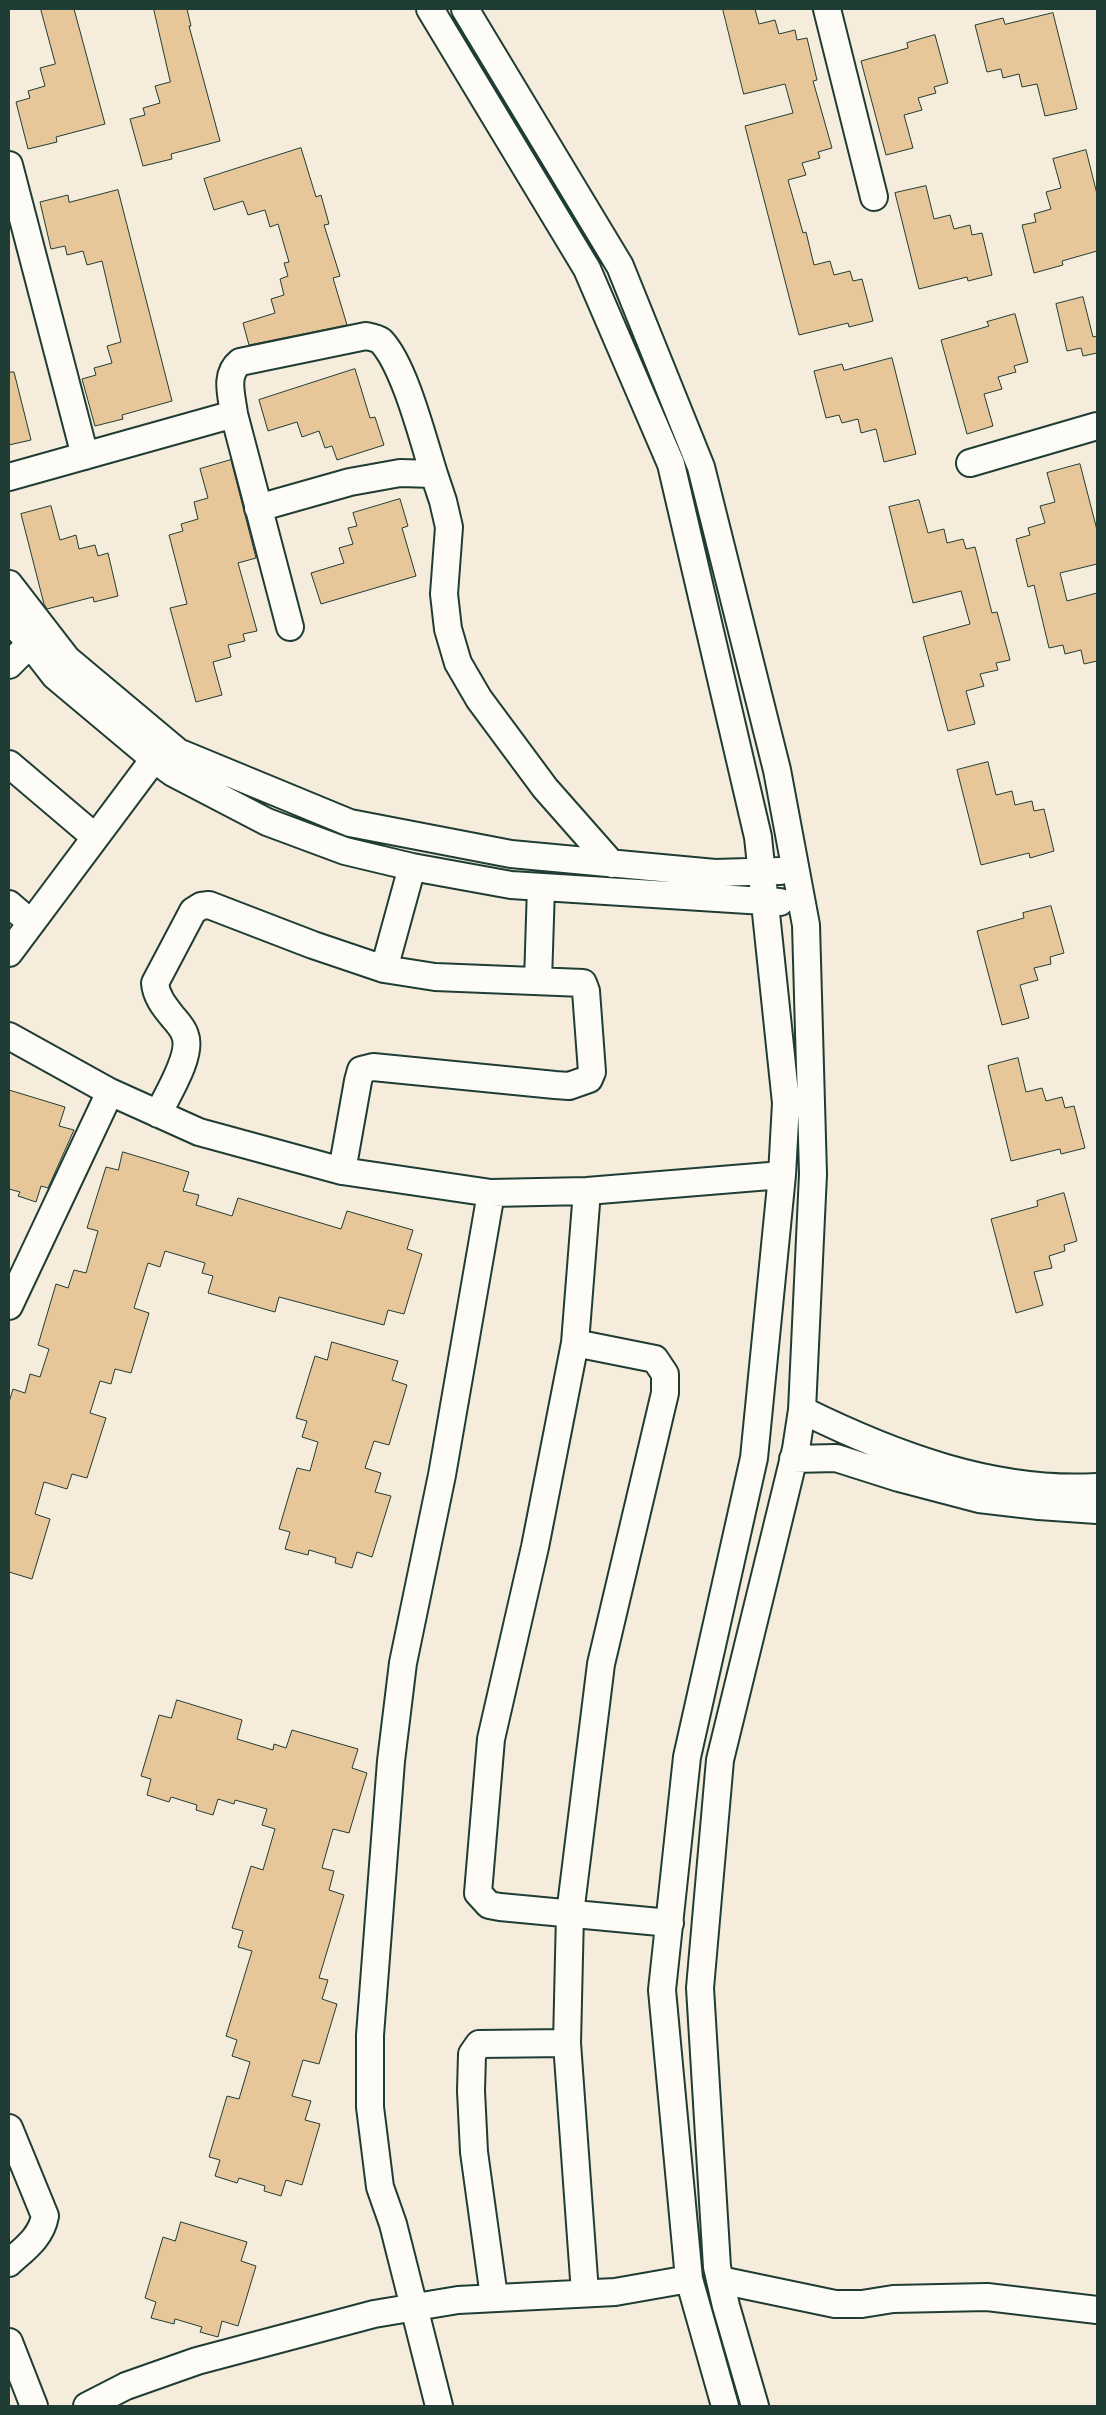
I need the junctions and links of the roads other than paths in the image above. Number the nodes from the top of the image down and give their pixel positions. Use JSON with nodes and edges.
{"nodes":[{"id":1,"x":430,"y":9,"type":"edge"},
{"id":2,"x":464,"y":9,"type":"edge"},
{"id":3,"x":827,"y":9,"type":"edge"},
{"id":4,"x":9,"y":165,"type":"edge"},
{"id":5,"x":874,"y":197,"type":"dead end"},
{"id":6,"x":234,"y":414,"type":"junction"},
{"id":7,"x":1097,"y":426,"type":"edge"},
{"id":8,"x":85,"y":456,"type":"junction"},
{"id":9,"x":970,"y":463,"type":"dead end"},
{"id":10,"x":434,"y":474,"type":"junction"},
{"id":11,"x":9,"y":477,"type":"edge"},
{"id":12,"x":258,"y":508,"type":"junction"},
{"id":13,"x":9,"y":584,"type":"edge"},
{"id":14,"x":9,"y":617,"type":"edge"},
{"id":15,"x":290,"y":626,"type":"dead end"},
{"id":16,"x":30,"y":644,"type":"junction"},
{"id":17,"x":9,"y":665,"type":"edge"},
{"id":18,"x":154,"y":759,"type":"junction"},
{"id":19,"x":9,"y":764,"type":"edge"},
{"id":20,"x":95,"y":837,"type":"junction"},
{"id":21,"x":612,"y":864,"type":"junction"},
{"id":22,"x":412,"y":868,"type":"junction"},
{"id":23,"x":795,"y":869,"type":"junction"},
{"id":24,"x":762,"y":873,"type":"junction"},
{"id":25,"x":541,"y":887,"type":"junction"},
{"id":26,"x":765,"y":902,"type":"junction"},
{"id":27,"x":802,"y":902,"type":"junction"},
{"id":28,"x":9,"y":904,"type":"edge"},
{"id":29,"x":31,"y":923,"type":"junction"},
{"id":30,"x":9,"y":953,"type":"edge"},
{"id":31,"x":384,"y":969,"type":"junction"},
{"id":32,"x":538,"y":980,"type":"junction"},
{"id":33,"x":9,"y":1036,"type":"edge"},
{"id":34,"x":110,"y":1092,"type":"junction"},
{"id":35,"x":158,"y":1114,"type":"junction"},
{"id":36,"x":342,"y":1171,"type":"junction"},
{"id":37,"x":782,"y":1175,"type":"junction"},
{"id":38,"x":587,"y":1191,"type":"junction"},
{"id":39,"x":491,"y":1193,"type":"junction"},
{"id":40,"x":9,"y":1306,"type":"edge"},
{"id":41,"x":576,"y":1343,"type":"junction"},
{"id":42,"x":802,"y":1410,"type":"junction"},
{"id":43,"x":793,"y":1459,"type":"junction"},
{"id":44,"x":1097,"y":1487,"type":"edge"},
{"id":45,"x":1097,"y":1510,"type":"edge"},
{"id":46,"x":570,"y":1914,"type":"junction"},
{"id":47,"x":670,"y":1923,"type":"junction"},
{"id":48,"x":567,"y":2043,"type":"junction"},
{"id":49,"x":9,"y":2128,"type":"edge"},
{"id":50,"x":9,"y":2263,"type":"edge"},
{"id":51,"x":689,"y":2279,"type":"junction"},
{"id":52,"x":720,"y":2280,"type":"junction"},
{"id":53,"x":585,"y":2293,"type":"junction"},
{"id":54,"x":494,"y":2297,"type":"junction"},
{"id":55,"x":414,"y":2308,"type":"junction"},
{"id":56,"x":1097,"y":2310,"type":"edge"},
{"id":57,"x":9,"y":2342,"type":"edge"},
{"id":58,"x":34,"y":2406,"type":"edge"},
{"id":59,"x":87,"y":2406,"type":"edge"},
{"id":60,"x":439,"y":2406,"type":"edge"},
{"id":61,"x":725,"y":2406,"type":"edge"},
{"id":62,"x":755,"y":2406,"type":"edge"}],
"edges":[{"from":1,"to":24,"type":"street"},
{"from":2,"to":23,"type":"street"},
{"from":3,"to":5,"type":"street"},
{"from":4,"to":8,"type":"street"},
{"from":6,"to":8,"type":"street"},
{"from":6,"to":10,"type":"street"},
{"from":6,"to":12,"type":"street"},
{"from":7,"to":9,"type":"street"},
{"from":8,"to":11,"type":"street"},
{"from":10,"to":12,"type":"street"},
{"from":10,"to":21,"type":"street"},
{"from":12,"to":15,"type":"street"},
{"from":13,"to":21,"type":"street"},
{"from":14,"to":16,"type":"street"},
{"from":16,"to":17,"type":"street"},
{"from":16,"to":18,"type":"street"},
{"from":18,"to":20,"type":"street"},
{"from":18,"to":22,"type":"street"},
{"from":19,"to":20,"type":"street"},
{"from":20,"to":29,"type":"street"},
{"from":21,"to":24,"type":"street"},
{"from":22,"to":25,"type":"street"},
{"from":22,"to":31,"type":"street"},
{"from":23,"to":24,"type":"street"},
{"from":23,"to":27,"type":"street"},
{"from":24,"to":26,"type":"street"},
{"from":25,"to":26,"type":"street"},
{"from":25,"to":32,"type":"street"},
{"from":26,"to":27,"type":"street"},
{"from":26,"to":37,"type":"street"},
{"from":27,"to":42,"type":"street"},
{"from":28,"to":29,"type":"street"},
{"from":29,"to":30,"type":"street"},
{"from":31,"to":32,"type":"street"},
{"from":31,"to":35,"type":"street"},
{"from":32,"to":36,"type":"street"},
{"from":33,"to":34,"type":"street"},
{"from":34,"to":35,"type":"street"},
{"from":34,"to":40,"type":"street"},
{"from":35,"to":36,"type":"street"},
{"from":36,"to":39,"type":"street"},
{"from":37,"to":38,"type":"street"},
{"from":37,"to":47,"type":"street"},
{"from":38,"to":39,"type":"street"},
{"from":38,"to":41,"type":"street"},
{"from":39,"to":55,"type":"street"},
{"from":41,"to":46,"type":"street"},
{"from":41,"to":46,"type":"street"},
{"from":42,"to":43,"type":"street"},
{"from":42,"to":44,"type":"street"},
{"from":43,"to":45,"type":"street"},
{"from":43,"to":52,"type":"street"},
{"from":46,"to":47,"type":"street"},
{"from":46,"to":48,"type":"street"},
{"from":47,"to":51,"type":"street"},
{"from":48,"to":53,"type":"street"},
{"from":48,"to":54,"type":"street"},
{"from":49,"to":50,"type":"street"},
{"from":51,"to":53,"type":"street"},
{"from":51,"to":61,"type":"street"},
{"from":52,"to":56,"type":"street"},
{"from":52,"to":62,"type":"street"},
{"from":53,"to":54,"type":"street"},
{"from":54,"to":55,"type":"street"},
{"from":55,"to":59,"type":"street"},
{"from":55,"to":60,"type":"street"},
{"from":57,"to":58,"type":"street"}]}
